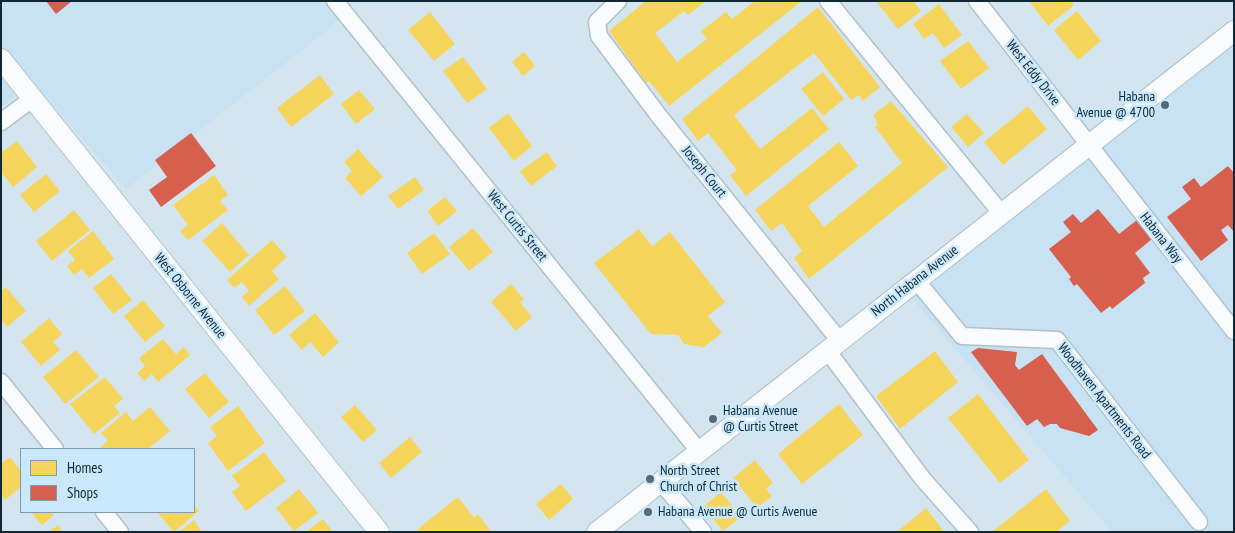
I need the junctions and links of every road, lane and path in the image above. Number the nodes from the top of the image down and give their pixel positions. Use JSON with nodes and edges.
{"nodes":[{"id":1,"x":335,"y":1,"type":"edge"},
{"id":2,"x":618,"y":1,"type":"edge"},
{"id":3,"x":828,"y":1,"type":"edge"},
{"id":4,"x":977,"y":1,"type":"edge"},
{"id":5,"x":1234,"y":31,"type":"edge"},
{"id":6,"x":1,"y":59,"type":"edge"},
{"id":7,"x":32,"y":99,"type":"junction"},
{"id":8,"x":1,"y":122,"type":"edge"},
{"id":9,"x":1088,"y":145,"type":"junction"},
{"id":10,"x":1001,"y":213,"type":"junction"},
{"id":11,"x":916,"y":280,"type":"junction"},
{"id":12,"x":1234,"y":331,"type":"edge"},
{"id":13,"x":833,"y":345,"type":"junction"},
{"id":14,"x":1,"y":382,"type":"edge"},
{"id":15,"x":54,"y":448,"type":"edge"},
{"id":16,"x":699,"y":451,"type":"junction"},
{"id":17,"x":660,"y":481,"type":"junction"},
{"id":18,"x":105,"y":513,"type":"edge"},
{"id":19,"x":1199,"y":522,"type":"dead end"},
{"id":20,"x":120,"y":532,"type":"edge"},
{"id":21,"x":379,"y":532,"type":"edge"},
{"id":22,"x":597,"y":532,"type":"edge"},
{"id":23,"x":703,"y":532,"type":"edge"},
{"id":24,"x":970,"y":532,"type":"edge"}],
"edges":[{"from":1,"to":16,"type":"street","name":"West Curtis Street"},
{"from":2,"to":13,"type":"street","name":"Joseph Court"},
{"from":3,"to":10,"type":"street"},
{"from":4,"to":9,"type":"street","name":"West Eddy Drive"},
{"from":5,"to":9,"type":"street","name":"North Habana Avenue"},
{"from":6,"to":7,"type":"street","name":"West Osborne Avenue"},
{"from":7,"to":8,"type":"street"},
{"from":7,"to":21,"type":"street","name":"West Osborne Avenue"},
{"from":9,"to":10,"type":"street","name":"North Habana Avenue"},
{"from":9,"to":12,"type":"street","name":"Habana Way"},
{"from":10,"to":11,"type":"street","name":"North Habana Avenue"},
{"from":11,"to":13,"type":"street","name":"North Habana Avenue"},
{"from":11,"to":19,"type":"street","name":"Woodhaven Apartments Road"},
{"from":13,"to":16,"type":"street","name":"North Habana Avenue"},
{"from":13,"to":24,"type":"street"},
{"from":14,"to":15,"type":"street"},
{"from":16,"to":17,"type":"street","name":"North Habana Avenue"},
{"from":17,"to":22,"type":"street","name":"North Habana Avenue"},
{"from":17,"to":23,"type":"street"},
{"from":18,"to":20,"type":"street"}]}
